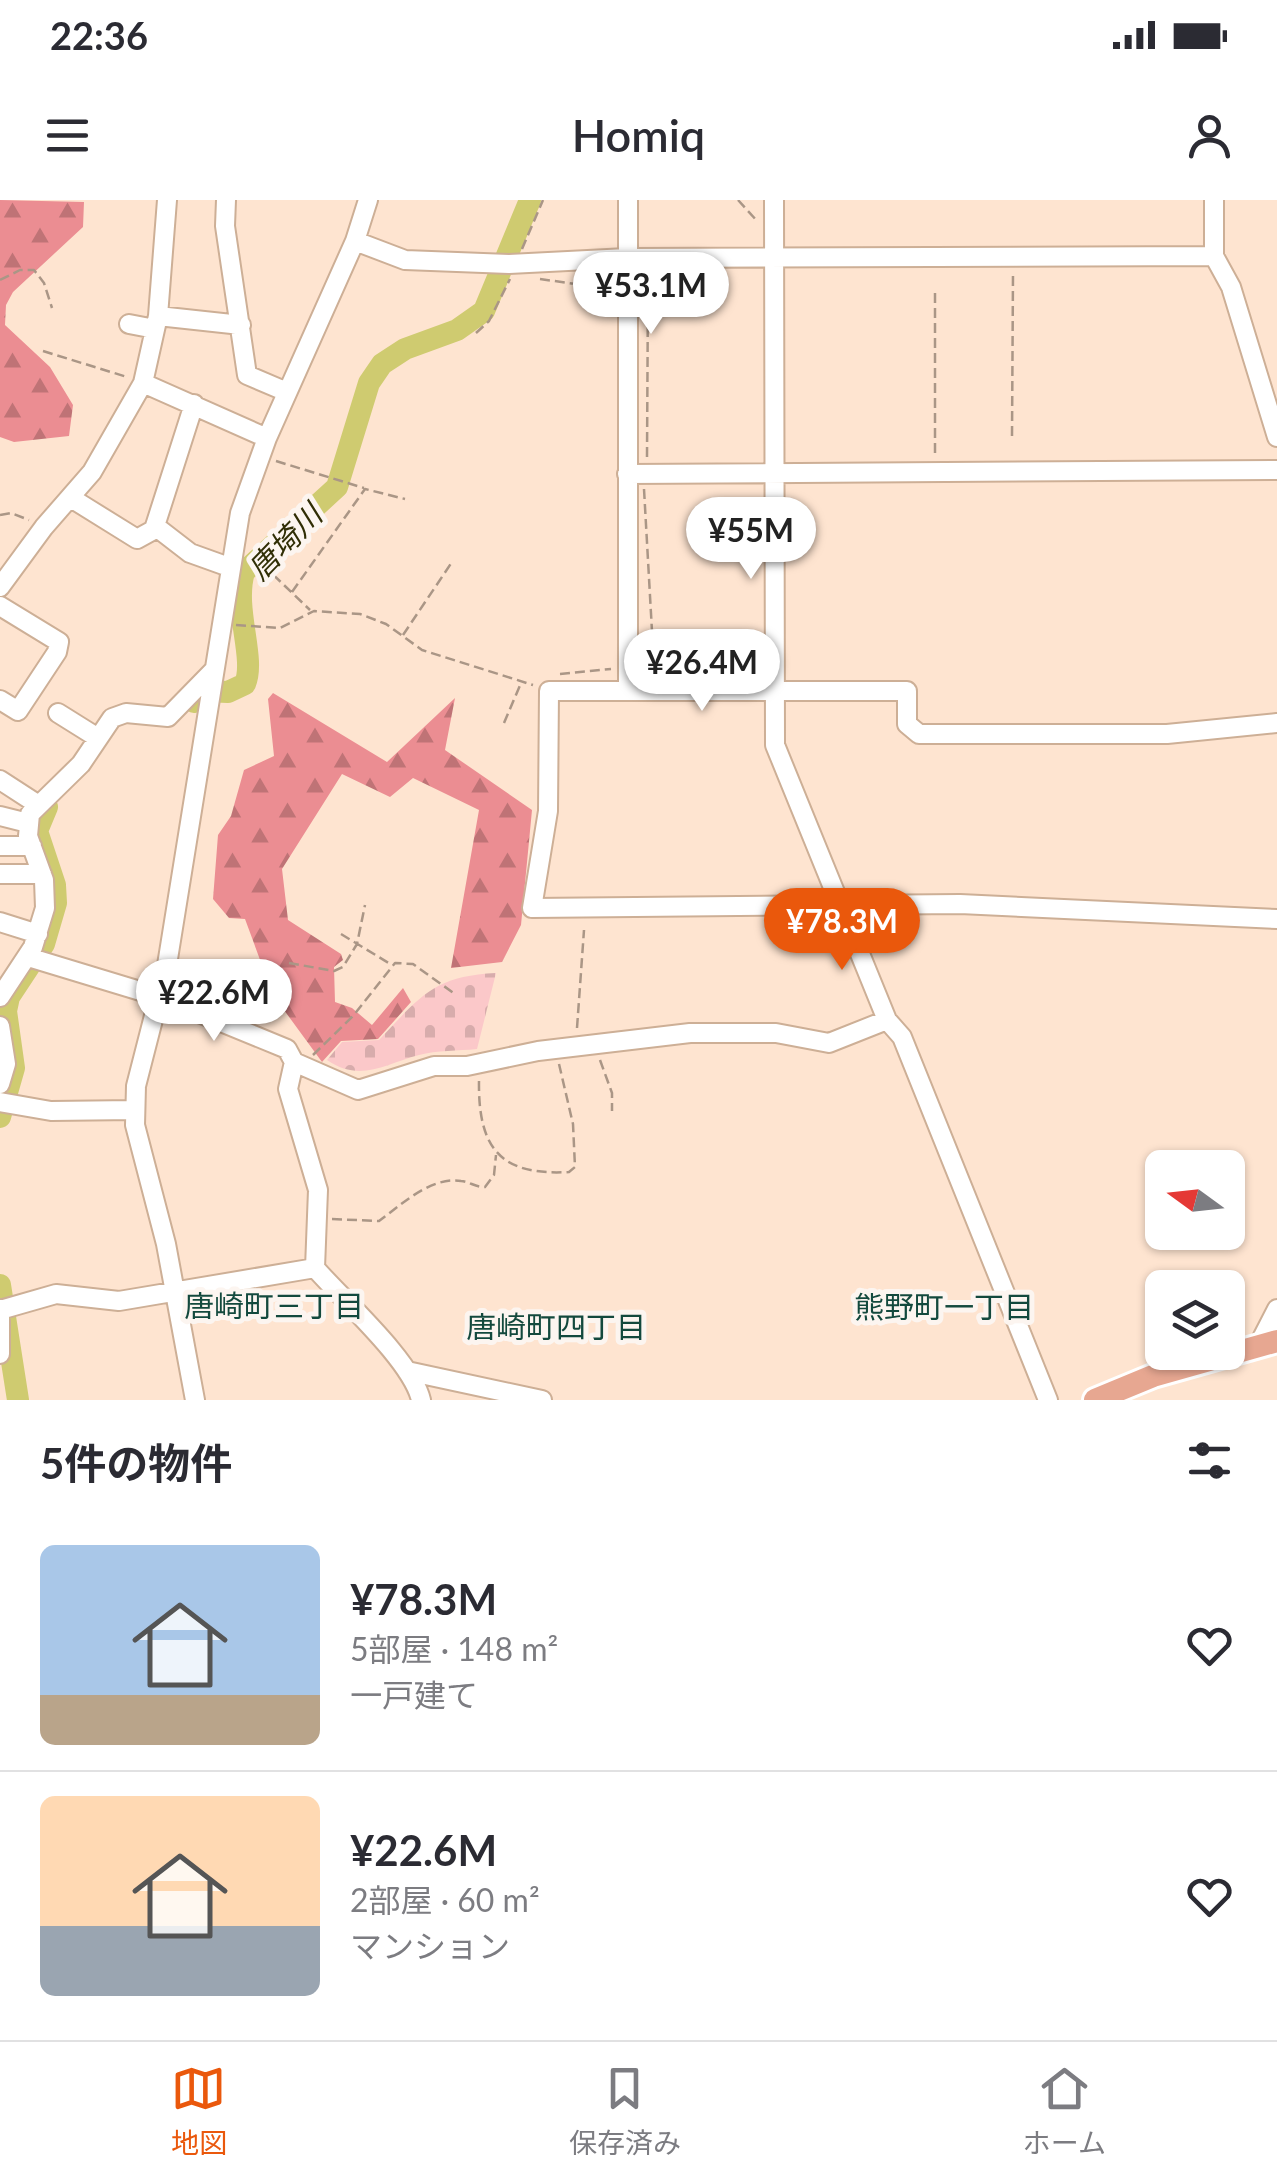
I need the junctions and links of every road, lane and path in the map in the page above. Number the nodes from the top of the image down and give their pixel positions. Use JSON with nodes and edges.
{"nodes":[{"id":1,"x":167,"y":200,"type":"edge"},
{"id":2,"x":226,"y":200,"type":"edge"},
{"id":3,"x":368,"y":200,"type":"edge"},
{"id":4,"x":628,"y":200,"type":"edge"},
{"id":5,"x":738,"y":200,"type":"edge"},
{"id":6,"x":774,"y":200,"type":"edge"},
{"id":7,"x":1214,"y":200,"type":"edge"},
{"id":8,"x":774,"y":236,"type":"junction"},
{"id":9,"x":355,"y":240,"type":"junction"},
{"id":10,"x":1214,"y":256,"type":"junction"},
{"id":11,"x":627,"y":258,"type":"junction"},
{"id":12,"x":710,"y":258,"type":"junction"},
{"id":13,"x":774,"y":258,"type":"junction"},
{"id":14,"x":1014,"y":258,"type":"junction"},
{"id":15,"x":534,"y":278,"type":"dead end"},
{"id":16,"x":0,"y":280,"type":"edge"},
{"id":17,"x":627,"y":290,"type":"junction"},
{"id":18,"x":935,"y":294,"type":"dead end"},
{"id":19,"x":52,"y":308,"type":"dead end"},
{"id":20,"x":157,"y":322,"type":"junction"},
{"id":21,"x":129,"y":324,"type":"dead end"},
{"id":22,"x":241,"y":326,"type":"junction"},
{"id":23,"x":42,"y":351,"type":"dead end"},
{"id":24,"x":143,"y":382,"type":"junction"},
{"id":25,"x":287,"y":392,"type":"junction"},
{"id":26,"x":194,"y":404,"type":"junction"},
{"id":27,"x":1012,"y":436,"type":"dead end"},
{"id":28,"x":1277,"y":437,"type":"edge"},
{"id":29,"x":267,"y":438,"type":"junction"},
{"id":30,"x":260,"y":457,"type":"junction"},
{"id":31,"x":1277,"y":470,"type":"edge"},
{"id":32,"x":639,"y":474,"type":"junction"},
{"id":33,"x":774,"y":474,"type":"junction"},
{"id":34,"x":935,"y":474,"type":"junction"},
{"id":35,"x":365,"y":489,"type":"junction"},
{"id":36,"x":72,"y":498,"type":"junction"},
{"id":37,"x":405,"y":499,"type":"dead end"},
{"id":38,"x":0,"y":515,"type":"edge"},
{"id":39,"x":44,"y":526,"type":"junction"},
{"id":40,"x":157,"y":528,"type":"junction"},
{"id":41,"x":230,"y":562,"type":"junction"},
{"id":42,"x":452,"y":562,"type":"dead end"},
{"id":43,"x":0,"y":587,"type":"edge"},
{"id":44,"x":292,"y":592,"type":"junction"},
{"id":45,"x":0,"y":606,"type":"edge"},
{"id":46,"x":311,"y":612,"type":"junction"},
{"id":47,"x":221,"y":624,"type":"junction"},
{"id":48,"x":402,"y":636,"type":"junction"},
{"id":49,"x":628,"y":666,"type":"junction"},
{"id":50,"x":776,"y":667,"type":"junction"},
{"id":51,"x":213,"y":671,"type":"junction"},
{"id":52,"x":522,"y":682,"type":"junction"},
{"id":53,"x":549,"y":690,"type":"junction"},
{"id":54,"x":628,"y":690,"type":"junction"},
{"id":55,"x":775,"y":690,"type":"junction"},
{"id":56,"x":0,"y":700,"type":"edge"},
{"id":57,"x":58,"y":712,"type":"dead end"},
{"id":58,"x":504,"y":723,"type":"dead end"},
{"id":59,"x":1277,"y":723,"type":"edge"},
{"id":60,"x":98,"y":738,"type":"junction"},
{"id":61,"x":0,"y":780,"type":"edge"},
{"id":62,"x":37,"y":804,"type":"junction"},
{"id":63,"x":0,"y":816,"type":"edge"},
{"id":64,"x":28,"y":823,"type":"junction"},
{"id":65,"x":0,"y":846,"type":"edge"},
{"id":66,"x":32,"y":846,"type":"junction"},
{"id":67,"x":0,"y":874,"type":"edge"},
{"id":68,"x":42,"y":874,"type":"junction"},
{"id":69,"x":365,"y":905,"type":"dead end"},
{"id":70,"x":841,"y":907,"type":"junction"},
{"id":71,"x":1277,"y":919,"type":"edge"},
{"id":72,"x":0,"y":922,"type":"edge"},
{"id":73,"x":584,"y":930,"type":"dead end"},
{"id":74,"x":38,"y":934,"type":"junction"},
{"id":75,"x":341,"y":934,"type":"dead end"},
{"id":76,"x":356,"y":944,"type":"junction"},
{"id":77,"x":29,"y":957,"type":"junction"},
{"id":78,"x":290,"y":963,"type":"dead end"},
{"id":79,"x":393,"y":966,"type":"junction"},
{"id":80,"x":455,"y":994,"type":"dead end"},
{"id":81,"x":0,"y":997,"type":"edge"},
{"id":82,"x":160,"y":997,"type":"junction"},
{"id":83,"x":887,"y":1020,"type":"junction"},
{"id":84,"x":0,"y":1026,"type":"edge"},
{"id":85,"x":596,"y":1044,"type":"junction"},
{"id":86,"x":322,"y":1045,"type":"dead end"},
{"id":87,"x":576,"y":1046,"type":"junction"},
{"id":88,"x":554,"y":1050,"type":"junction"},
{"id":89,"x":294,"y":1062,"type":"junction"},
{"id":90,"x":467,"y":1066,"type":"junction"},
{"id":91,"x":0,"y":1084,"type":"edge"},
{"id":92,"x":4,"y":1103,"type":"edge"},
{"id":93,"x":134,"y":1110,"type":"junction"},
{"id":94,"x":612,"y":1111,"type":"dead end"},
{"id":95,"x":496,"y":1154,"type":"junction"},
{"id":96,"x":314,"y":1217,"type":"junction"},
{"id":97,"x":315,"y":1268,"type":"junction"},
{"id":98,"x":176,"y":1294,"type":"junction"},
{"id":99,"x":1277,"y":1309,"type":"edge"},
{"id":100,"x":0,"y":1310,"type":"edge"},
{"id":101,"x":1268,"y":1343,"type":"edge"},
{"id":102,"x":0,"y":1354,"type":"edge"},
{"id":103,"x":407,"y":1371,"type":"junction"},
{"id":104,"x":417,"y":1398,"type":"edge"},
{"id":105,"x":194,"y":1400,"type":"edge"},
{"id":106,"x":542,"y":1400,"type":"edge"},
{"id":107,"x":1048,"y":1400,"type":"edge"},
{"id":108,"x":1094,"y":1400,"type":"edge"}],
"edges":[{"from":1,"to":20,"type":"street"},
{"from":2,"to":22,"type":"street"},
{"from":3,"to":9,"type":"street"},
{"from":4,"to":11,"type":"street"},
{"from":5,"to":8,"type":"path"},
{"from":6,"to":8,"type":"street"},
{"from":7,"to":10,"type":"street"},
{"from":8,"to":13,"type":"street"},
{"from":9,"to":11,"type":"street"},
{"from":9,"to":25,"type":"street"},
{"from":10,"to":14,"type":"street"},
{"from":10,"to":28,"type":"street"},
{"from":11,"to":12,"type":"street"},
{"from":11,"to":17,"type":"street"},
{"from":12,"to":13,"type":"street"},
{"from":12,"to":32,"type":"path"},
{"from":13,"to":14,"type":"street"},
{"from":13,"to":33,"type":"street"},
{"from":14,"to":27,"type":"path"},
{"from":15,"to":17,"type":"path"},
{"from":16,"to":19,"type":"path"},
{"from":17,"to":32,"type":"street"},
{"from":18,"to":34,"type":"path"},
{"from":20,"to":21,"type":"street"},
{"from":20,"to":22,"type":"street"},
{"from":20,"to":24,"type":"street"},
{"from":22,"to":25,"type":"street"},
{"from":23,"to":24,"type":"path"},
{"from":24,"to":26,"type":"street"},
{"from":24,"to":36,"type":"street"},
{"from":25,"to":29,"type":"street"},
{"from":26,"to":29,"type":"street"},
{"from":26,"to":40,"type":"street"},
{"from":29,"to":30,"type":"street"},
{"from":30,"to":35,"type":"path"},
{"from":30,"to":41,"type":"street"},
{"from":31,"to":34,"type":"street"},
{"from":32,"to":33,"type":"street"},
{"from":32,"to":49,"type":"street"},
{"from":32,"to":50,"type":"path"},
{"from":33,"to":34,"type":"street"},
{"from":33,"to":50,"type":"street"},
{"from":35,"to":37,"type":"path"},
{"from":35,"to":44,"type":"path"},
{"from":36,"to":39,"type":"street"},
{"from":36,"to":40,"type":"street"},
{"from":38,"to":39,"type":"path"},
{"from":39,"to":43,"type":"street"},
{"from":40,"to":41,"type":"street"},
{"from":41,"to":44,"type":"path"},
{"from":41,"to":47,"type":"street"},
{"from":42,"to":48,"type":"path"},
{"from":44,"to":46,"type":"path"},
{"from":45,"to":56,"type":"street"},
{"from":46,"to":47,"type":"path"},
{"from":46,"to":48,"type":"path"},
{"from":47,"to":51,"type":"street"},
{"from":48,"to":52,"type":"path"},
{"from":49,"to":53,"type":"path"},
{"from":49,"to":54,"type":"street"},
{"from":50,"to":55,"type":"street"},
{"from":51,"to":60,"type":"street"},
{"from":51,"to":82,"type":"street"},
{"from":52,"to":53,"type":"path"},
{"from":52,"to":58,"type":"path"},
{"from":53,"to":54,"type":"street"},
{"from":53,"to":70,"type":"street"},
{"from":54,"to":55,"type":"street"},
{"from":55,"to":59,"type":"street"},
{"from":55,"to":70,"type":"street"},
{"from":57,"to":60,"type":"street"},
{"from":60,"to":62,"type":"street"},
{"from":61,"to":62,"type":"street"},
{"from":62,"to":64,"type":"street"},
{"from":63,"to":64,"type":"street"},
{"from":64,"to":66,"type":"street"},
{"from":65,"to":66,"type":"street"},
{"from":66,"to":68,"type":"street"},
{"from":67,"to":68,"type":"street"},
{"from":68,"to":74,"type":"street"},
{"from":69,"to":76,"type":"path"},
{"from":70,"to":71,"type":"street"},
{"from":70,"to":83,"type":"street"},
{"from":72,"to":74,"type":"street"},
{"from":73,"to":87,"type":"path"},
{"from":74,"to":77,"type":"street"},
{"from":75,"to":76,"type":"path"},
{"from":76,"to":78,"type":"path"},
{"from":76,"to":79,"type":"path"},
{"from":77,"to":81,"type":"street"},
{"from":77,"to":82,"type":"street"},
{"from":79,"to":80,"type":"path"},
{"from":79,"to":86,"type":"path"},
{"from":82,"to":89,"type":"street"},
{"from":82,"to":93,"type":"street"},
{"from":83,"to":85,"type":"street"},
{"from":83,"to":107,"type":"street"},
{"from":84,"to":91,"type":"street"},
{"from":85,"to":87,"type":"street"},
{"from":85,"to":94,"type":"path"},
{"from":87,"to":88,"type":"street"},
{"from":88,"to":90,"type":"street"},
{"from":88,"to":95,"type":"path"},
{"from":89,"to":90,"type":"street"},
{"from":89,"to":96,"type":"street"},
{"from":90,"to":95,"type":"path"},
{"from":92,"to":93,"type":"street"},
{"from":93,"to":98,"type":"street"},
{"from":95,"to":96,"type":"path"},
{"from":96,"to":97,"type":"street"},
{"from":97,"to":98,"type":"street"},
{"from":97,"to":103,"type":"street"},
{"from":98,"to":100,"type":"street"},
{"from":98,"to":105,"type":"street"},
{"from":99,"to":101,"type":"street"},
{"from":100,"to":102,"type":"street"},
{"from":101,"to":108,"type":"main road"},
{"from":103,"to":104,"type":"street"},
{"from":103,"to":106,"type":"street"}]}
